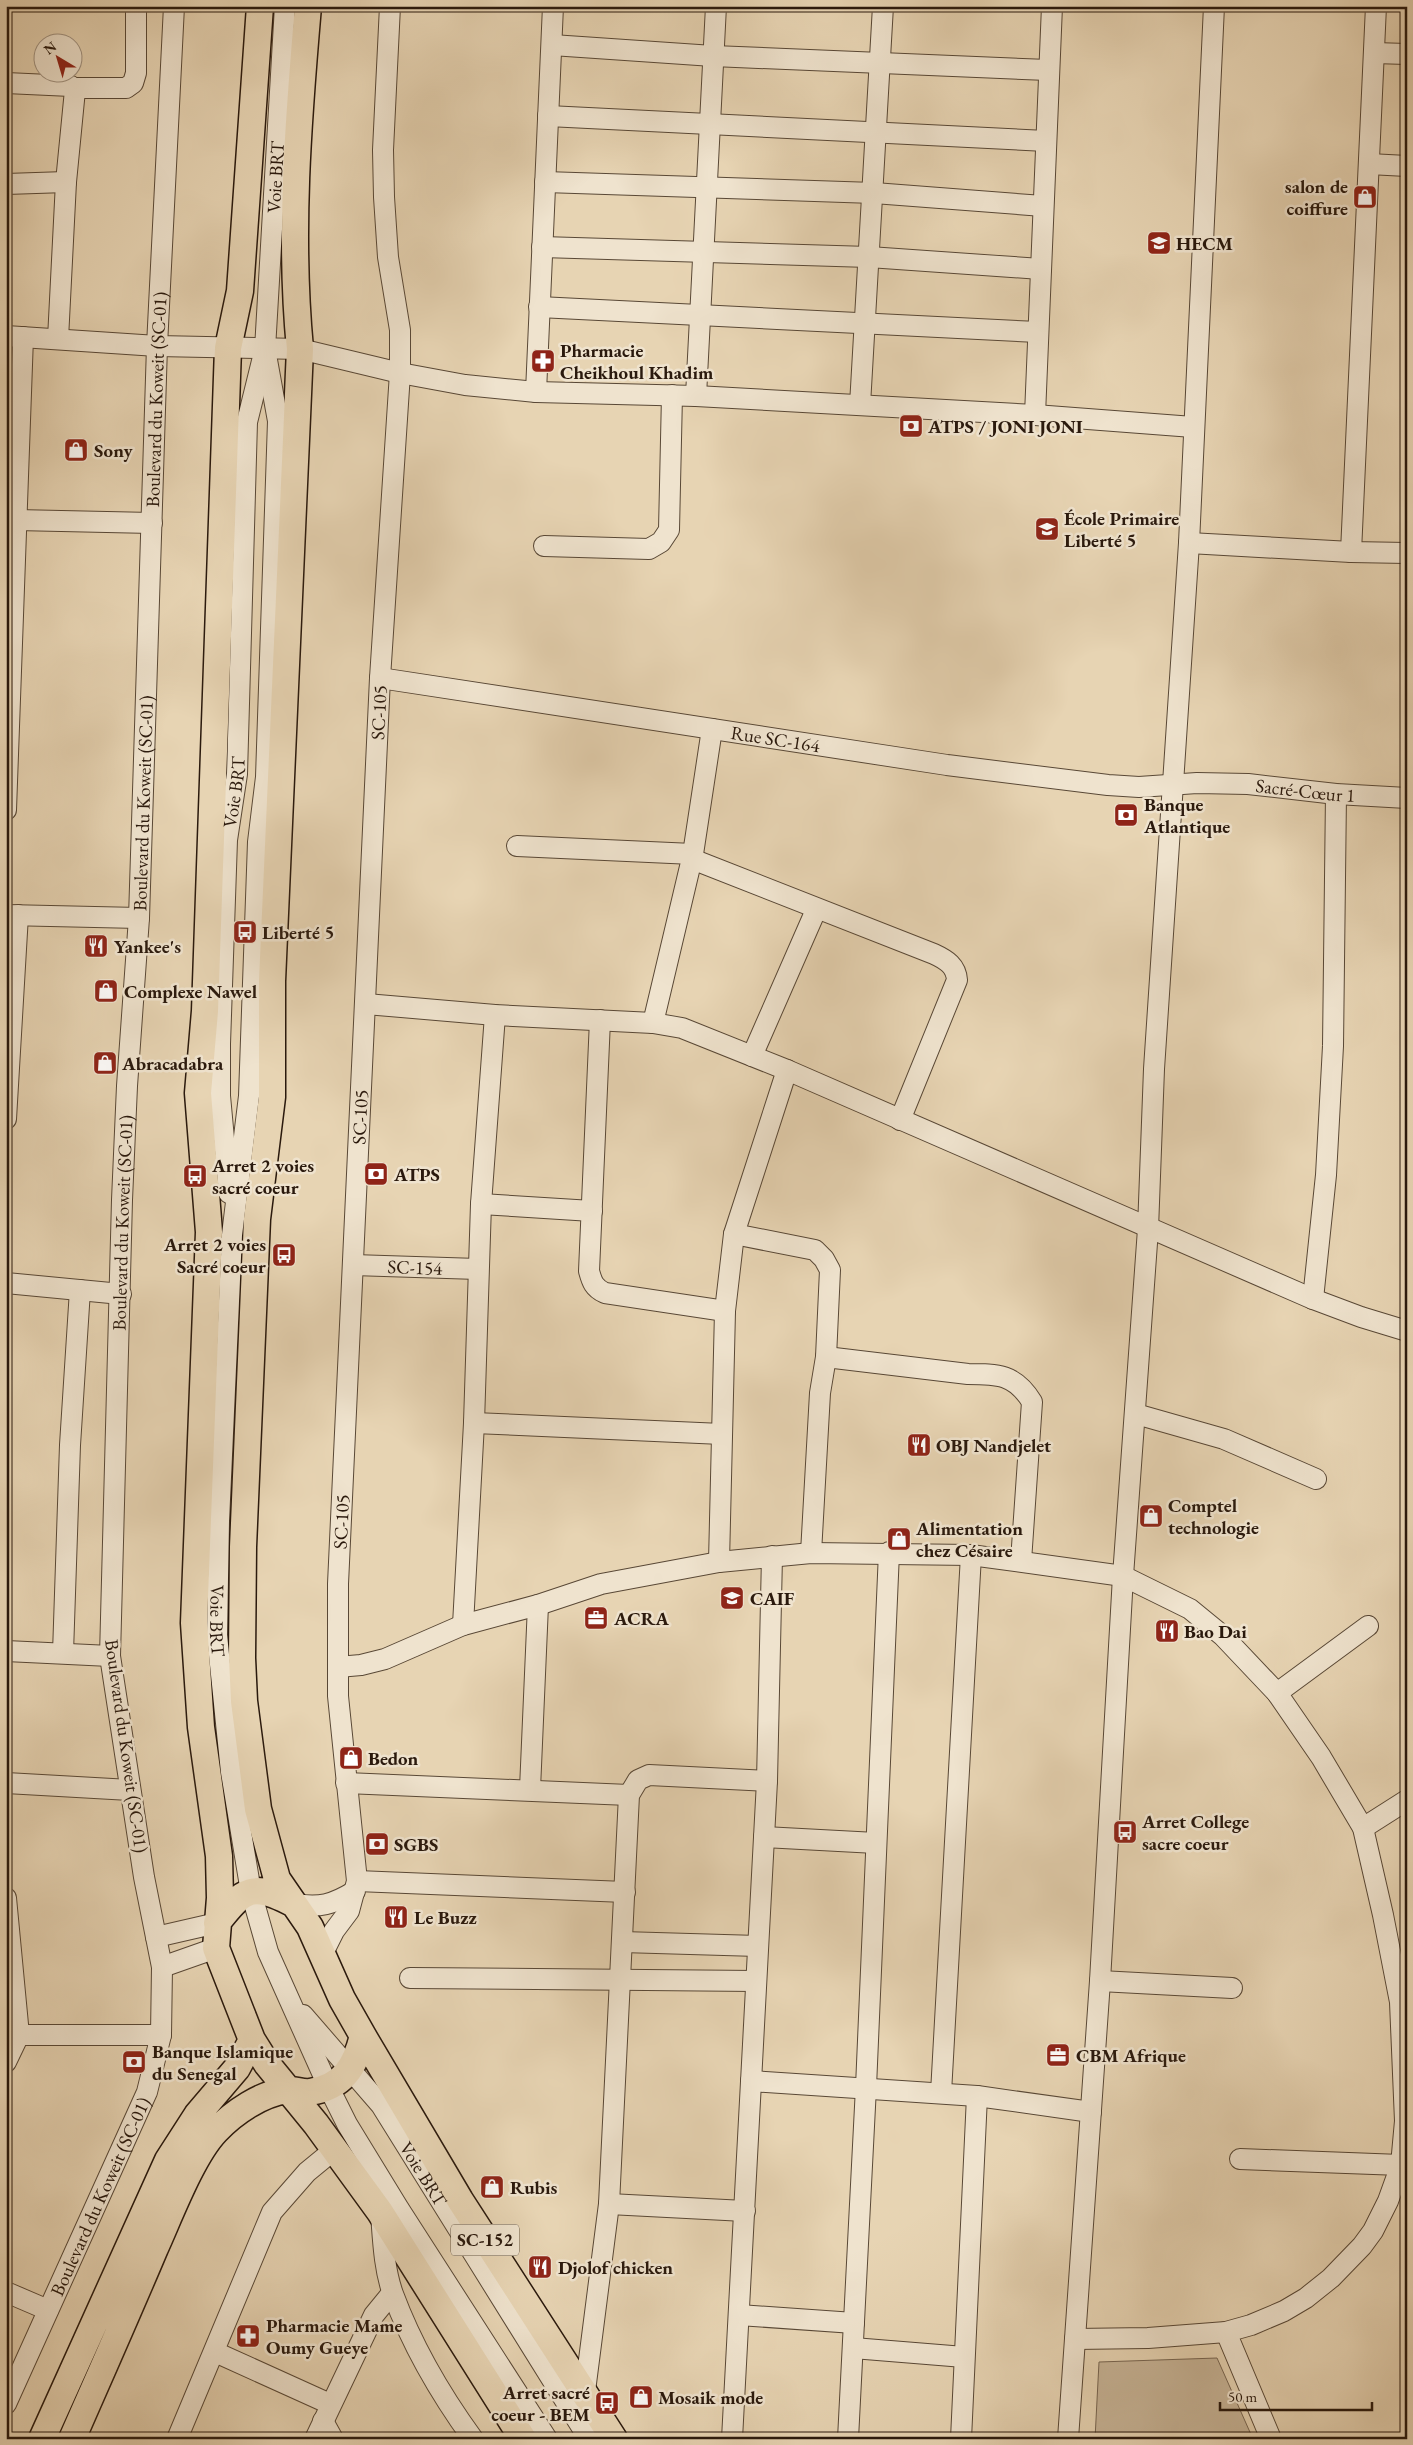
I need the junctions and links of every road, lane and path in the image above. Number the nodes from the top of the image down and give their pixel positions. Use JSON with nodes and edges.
{"nodes":[{"id":1,"x":136,"y":6,"type":"edge"},
{"id":2,"x":260,"y":6,"type":"edge"},
{"id":3,"x":285,"y":6,"type":"edge"},
{"id":4,"x":308,"y":6,"type":"edge"},
{"id":5,"x":390,"y":6,"type":"edge"},
{"id":6,"x":554,"y":6,"type":"edge"},
{"id":7,"x":716,"y":6,"type":"edge"},
{"id":8,"x":883,"y":6,"type":"edge"},
{"id":9,"x":1052,"y":6,"type":"edge"},
{"id":10,"x":1214,"y":6,"type":"edge"},
{"id":11,"x":1376,"y":6,"type":"edge"},
{"id":12,"x":168,"y":7,"type":"edge"},
{"id":13,"x":552,"y":45,"type":"junction"},
{"id":14,"x":1374,"y":53,"type":"junction"},
{"id":15,"x":1407,"y":54,"type":"edge"},
{"id":16,"x":713,"y":56,"type":"junction"},
{"id":17,"x":880,"y":63,"type":"junction"},
{"id":18,"x":1048,"y":70,"type":"junction"},
{"id":19,"x":6,"y":83,"type":"edge"},
{"id":20,"x":73,"y":88,"type":"junction"},
{"id":21,"x":548,"y":116,"type":"junction"},
{"id":22,"x":710,"y":124,"type":"junction"},
{"id":23,"x":878,"y":133,"type":"junction"},
{"id":24,"x":1046,"y":141,"type":"junction"},
{"id":25,"x":1369,"y":164,"type":"junction"},
{"id":26,"x":1407,"y":166,"type":"edge"},
{"id":27,"x":66,"y":182,"type":"junction"},
{"id":28,"x":545,"y":182,"type":"junction"},
{"id":29,"x":6,"y":184,"type":"edge"},
{"id":30,"x":707,"y":188,"type":"junction"},
{"id":31,"x":874,"y":193,"type":"junction"},
{"id":32,"x":1043,"y":206,"type":"junction"},
{"id":33,"x":542,"y":247,"type":"junction"},
{"id":34,"x":704,"y":252,"type":"junction"},
{"id":35,"x":869,"y":258,"type":"junction"},
{"id":36,"x":1041,"y":269,"type":"junction"},
{"id":37,"x":540,"y":308,"type":"junction"},
{"id":38,"x":700,"y":316,"type":"junction"},
{"id":39,"x":866,"y":323,"type":"junction"},
{"id":40,"x":1038,"y":332,"type":"junction"},
{"id":41,"x":15,"y":337,"type":"edge"},
{"id":42,"x":58,"y":340,"type":"junction"},
{"id":43,"x":157,"y":346,"type":"junction"},
{"id":44,"x":228,"y":348,"type":"junction"},
{"id":45,"x":265,"y":349,"type":"junction"},
{"id":46,"x":300,"y":349,"type":"junction"},
{"id":47,"x":400,"y":372,"type":"junction"},
{"id":48,"x":536,"y":392,"type":"junction"},
{"id":49,"x":672,"y":395,"type":"junction"},
{"id":50,"x":696,"y":396,"type":"junction"},
{"id":51,"x":860,"y":405,"type":"junction"},
{"id":52,"x":1035,"y":415,"type":"junction"},
{"id":53,"x":1193,"y":427,"type":"junction"},
{"id":54,"x":11,"y":497,"type":"edge"},
{"id":55,"x":16,"y":520,"type":"junction"},
{"id":56,"x":152,"y":523,"type":"junction"},
{"id":57,"x":1189,"y":543,"type":"junction"},
{"id":58,"x":544,"y":546,"type":"dead end"},
{"id":59,"x":1351,"y":552,"type":"junction"},
{"id":60,"x":1407,"y":552,"type":"edge"},
{"id":61,"x":380,"y":678,"type":"junction"},
{"id":62,"x":712,"y":729,"type":"junction"},
{"id":63,"x":1173,"y":786,"type":"junction"},
{"id":64,"x":1336,"y":794,"type":"junction"},
{"id":65,"x":1407,"y":798,"type":"edge"},
{"id":66,"x":6,"y":810,"type":"edge"},
{"id":67,"x":517,"y":846,"type":"dead end"},
{"id":68,"x":692,"y":857,"type":"junction"},
{"id":69,"x":816,"y":910,"type":"junction"},
{"id":70,"x":12,"y":915,"type":"edge"},
{"id":71,"x":139,"y":918,"type":"junction"},
{"id":72,"x":366,"y":1004,"type":"junction"},
{"id":73,"x":495,"y":1015,"type":"junction"},
{"id":74,"x":600,"y":1020,"type":"junction"},
{"id":75,"x":653,"y":1023,"type":"junction"},
{"id":76,"x":752,"y":1056,"type":"junction"},
{"id":77,"x":787,"y":1070,"type":"junction"},
{"id":78,"x":6,"y":1119,"type":"edge"},
{"id":79,"x":900,"y":1120,"type":"junction"},
{"id":80,"x":481,"y":1204,"type":"junction"},
{"id":81,"x":592,"y":1211,"type":"junction"},
{"id":82,"x":1148,"y":1229,"type":"junction"},
{"id":83,"x":734,"y":1234,"type":"junction"},
{"id":84,"x":232,"y":1235,"type":"junction"},
{"id":85,"x":353,"y":1265,"type":"junction"},
{"id":86,"x":478,"y":1269,"type":"junction"},
{"id":87,"x":6,"y":1283,"type":"edge"},
{"id":88,"x":80,"y":1290,"type":"junction"},
{"id":89,"x":121,"y":1294,"type":"junction"},
{"id":90,"x":1312,"y":1299,"type":"junction"},
{"id":91,"x":724,"y":1311,"type":"junction"},
{"id":92,"x":1407,"y":1331,"type":"edge"},
{"id":93,"x":826,"y":1357,"type":"junction"},
{"id":94,"x":1136,"y":1414,"type":"junction"},
{"id":95,"x":474,"y":1423,"type":"junction"},
{"id":96,"x":722,"y":1434,"type":"junction"},
{"id":97,"x":1316,"y":1479,"type":"dead end"},
{"id":98,"x":889,"y":1552,"type":"junction"},
{"id":99,"x":811,"y":1553,"type":"junction"},
{"id":100,"x":971,"y":1554,"type":"junction"},
{"id":101,"x":772,"y":1556,"type":"junction"},
{"id":102,"x":719,"y":1562,"type":"junction"},
{"id":103,"x":1022,"y":1562,"type":"junction"},
{"id":104,"x":1123,"y":1576,"type":"junction"},
{"id":105,"x":538,"y":1605,"type":"junction"},
{"id":106,"x":463,"y":1625,"type":"junction"},
{"id":107,"x":1368,"y":1626,"type":"dead end"},
{"id":108,"x":6,"y":1651,"type":"edge"},
{"id":109,"x":63,"y":1653,"type":"junction"},
{"id":110,"x":110,"y":1656,"type":"junction"},
{"id":111,"x":338,"y":1667,"type":"junction"},
{"id":112,"x":1277,"y":1693,"type":"junction"},
{"id":113,"x":767,"y":1781,"type":"junction"},
{"id":114,"x":346,"y":1782,"type":"junction"},
{"id":115,"x":6,"y":1783,"type":"edge"},
{"id":116,"x":530,"y":1789,"type":"junction"},
{"id":117,"x":130,"y":1790,"type":"junction"},
{"id":118,"x":629,"y":1795,"type":"junction"},
{"id":119,"x":1407,"y":1800,"type":"edge"},
{"id":120,"x":1363,"y":1828,"type":"junction"},
{"id":121,"x":764,"y":1837,"type":"junction"},
{"id":122,"x":876,"y":1844,"type":"junction"},
{"id":123,"x":356,"y":1886,"type":"junction"},
{"id":124,"x":252,"y":1892,"type":"junction"},
{"id":125,"x":625,"y":1892,"type":"junction"},
{"id":126,"x":6,"y":1903,"type":"edge"},
{"id":127,"x":294,"y":1904,"type":"junction"},
{"id":128,"x":216,"y":1935,"type":"junction"},
{"id":129,"x":156,"y":1937,"type":"junction"},
{"id":130,"x":622,"y":1942,"type":"junction"},
{"id":131,"x":758,"y":1946,"type":"junction"},
{"id":132,"x":323,"y":1953,"type":"junction"},
{"id":133,"x":162,"y":1967,"type":"junction"},
{"id":134,"x":410,"y":1978,"type":"dead end"},
{"id":135,"x":620,"y":1980,"type":"junction"},
{"id":136,"x":1100,"y":1981,"type":"junction"},
{"id":137,"x":756,"y":1982,"type":"junction"},
{"id":138,"x":1232,"y":1988,"type":"dead end"},
{"id":139,"x":288,"y":1997,"type":"junction"},
{"id":140,"x":12,"y":2035,"type":"edge"},
{"id":141,"x":161,"y":2035,"type":"junction"},
{"id":142,"x":363,"y":2036,"type":"junction"},
{"id":143,"x":252,"y":2040,"type":"junction"},
{"id":144,"x":6,"y":2062,"type":"edge"},
{"id":145,"x":350,"y":2070,"type":"junction"},
{"id":146,"x":1406,"y":2079,"type":"edge"},
{"id":147,"x":752,"y":2081,"type":"junction"},
{"id":148,"x":328,"y":2086,"type":"junction"},
{"id":149,"x":866,"y":2087,"type":"junction"},
{"id":150,"x":288,"y":2090,"type":"junction"},
{"id":151,"x":941,"y":2093,"type":"junction"},
{"id":152,"x":977,"y":2096,"type":"junction"},
{"id":153,"x":1091,"y":2112,"type":"junction"},
{"id":154,"x":335,"y":2149,"type":"junction"},
{"id":155,"x":1240,"y":2159,"type":"dead end"},
{"id":156,"x":1401,"y":2164,"type":"junction"},
{"id":157,"x":609,"y":2204,"type":"junction"},
{"id":158,"x":745,"y":2211,"type":"junction"},
{"id":159,"x":380,"y":2212,"type":"junction"},
{"id":160,"x":6,"y":2292,"type":"edge"},
{"id":161,"x":392,"y":2293,"type":"junction"},
{"id":162,"x":48,"y":2310,"type":"junction"},
{"id":163,"x":740,"y":2314,"type":"junction"},
{"id":164,"x":854,"y":2323,"type":"junction"},
{"id":165,"x":1226,"y":2332,"type":"junction"},
{"id":166,"x":1074,"y":2339,"type":"junction"},
{"id":167,"x":853,"y":2348,"type":"junction"},
{"id":168,"x":215,"y":2352,"type":"junction"},
{"id":169,"x":964,"y":2357,"type":"junction"},
{"id":170,"x":586,"y":2391,"type":"junction"},
{"id":171,"x":6,"y":2404,"type":"edge"},
{"id":172,"x":323,"y":2421,"type":"edge"},
{"id":173,"x":42,"y":2439,"type":"edge"},
{"id":174,"x":72,"y":2439,"type":"edge"},
{"id":175,"x":177,"y":2439,"type":"edge"},
{"id":176,"x":333,"y":2439,"type":"edge"},
{"id":177,"x":473,"y":2439,"type":"edge"},
{"id":178,"x":523,"y":2439,"type":"edge"},
{"id":179,"x":547,"y":2439,"type":"edge"},
{"id":180,"x":590,"y":2439,"type":"edge"},
{"id":181,"x":614,"y":2439,"type":"edge"},
{"id":182,"x":732,"y":2439,"type":"edge"},
{"id":183,"x":848,"y":2439,"type":"edge"},
{"id":184,"x":961,"y":2439,"type":"edge"},
{"id":185,"x":1068,"y":2439,"type":"edge"},
{"id":186,"x":1271,"y":2439,"type":"edge"}],
"edges":[{"from":1,"to":20,"type":"street"},
{"from":2,"to":44,"type":"main road"},
{"from":3,"to":45,"type":"street","name":"Voie BRT"},
{"from":4,"to":46,"type":"main road"},
{"from":5,"to":47,"type":"street","name":"SC-105"},
{"from":6,"to":13,"type":"street"},
{"from":7,"to":16,"type":"street"},
{"from":8,"to":17,"type":"street"},
{"from":9,"to":18,"type":"street"},
{"from":10,"to":53,"type":"street"},
{"from":11,"to":14,"type":"street"},
{"from":12,"to":43,"type":"street","name":"Boulevard du Koweit (SC-01)"},
{"from":13,"to":16,"type":"street"},
{"from":13,"to":21,"type":"street"},
{"from":14,"to":15,"type":"street"},
{"from":14,"to":25,"type":"street"},
{"from":16,"to":17,"type":"street"},
{"from":16,"to":22,"type":"street"},
{"from":17,"to":18,"type":"street"},
{"from":17,"to":23,"type":"street"},
{"from":18,"to":24,"type":"street"},
{"from":19,"to":20,"type":"street"},
{"from":20,"to":27,"type":"street"},
{"from":21,"to":22,"type":"street"},
{"from":21,"to":28,"type":"street"},
{"from":22,"to":23,"type":"street"},
{"from":22,"to":30,"type":"street"},
{"from":23,"to":24,"type":"street"},
{"from":23,"to":31,"type":"street"},
{"from":24,"to":32,"type":"street"},
{"from":25,"to":26,"type":"street"},
{"from":25,"to":59,"type":"street"},
{"from":27,"to":29,"type":"street"},
{"from":27,"to":42,"type":"street"},
{"from":28,"to":30,"type":"street"},
{"from":28,"to":33,"type":"street"},
{"from":30,"to":31,"type":"street"},
{"from":30,"to":34,"type":"street"},
{"from":31,"to":32,"type":"street"},
{"from":31,"to":35,"type":"street"},
{"from":32,"to":36,"type":"street"},
{"from":33,"to":34,"type":"street"},
{"from":33,"to":37,"type":"street"},
{"from":34,"to":35,"type":"street"},
{"from":34,"to":38,"type":"street"},
{"from":35,"to":36,"type":"street"},
{"from":35,"to":39,"type":"street"},
{"from":36,"to":40,"type":"street"},
{"from":37,"to":38,"type":"street"},
{"from":37,"to":48,"type":"street"},
{"from":38,"to":39,"type":"street"},
{"from":38,"to":50,"type":"street"},
{"from":39,"to":40,"type":"street"},
{"from":39,"to":51,"type":"street"},
{"from":40,"to":52,"type":"street"},
{"from":41,"to":42,"type":"street"},
{"from":41,"to":54,"type":"street"},
{"from":42,"to":43,"type":"street"},
{"from":43,"to":44,"type":"street"},
{"from":43,"to":56,"type":"street","name":"Boulevard du Koweit (SC-01)"},
{"from":44,"to":45,"type":"street"},
{"from":44,"to":128,"type":"main road"},
{"from":45,"to":46,"type":"street"},
{"from":45,"to":84,"type":"street","name":"Voie BRT"},
{"from":45,"to":84,"type":"street","name":"Voie BRT"},
{"from":46,"to":47,"type":"street"},
{"from":46,"to":127,"type":"main road"},
{"from":47,"to":48,"type":"street"},
{"from":47,"to":61,"type":"street","name":"SC-105"},
{"from":48,"to":49,"type":"street"},
{"from":49,"to":50,"type":"street"},
{"from":49,"to":58,"type":"street"},
{"from":50,"to":51,"type":"street"},
{"from":51,"to":52,"type":"street"},
{"from":52,"to":53,"type":"street"},
{"from":53,"to":57,"type":"street"},
{"from":54,"to":55,"type":"street"},
{"from":55,"to":56,"type":"street"},
{"from":55,"to":66,"type":"street"},
{"from":56,"to":71,"type":"street","name":"Boulevard du Koweit (SC-01)"},
{"from":57,"to":59,"type":"street"},
{"from":57,"to":63,"type":"street"},
{"from":59,"to":60,"type":"street"},
{"from":61,"to":62,"type":"street","name":"Rue SC-164"},
{"from":61,"to":72,"type":"street","name":"SC-105"},
{"from":62,"to":63,"type":"street","name":"Rue SC-164"},
{"from":62,"to":68,"type":"street"},
{"from":63,"to":64,"type":"street","name":"Sacré-Cœur 1"},
{"from":63,"to":82,"type":"street"},
{"from":64,"to":65,"type":"street","name":"Sacré-Cœur 1"},
{"from":64,"to":90,"type":"street"},
{"from":67,"to":68,"type":"street"},
{"from":68,"to":69,"type":"street"},
{"from":68,"to":75,"type":"street"},
{"from":69,"to":76,"type":"street"},
{"from":69,"to":79,"type":"street"},
{"from":70,"to":71,"type":"street"},
{"from":70,"to":78,"type":"street"},
{"from":71,"to":89,"type":"street","name":"Boulevard du Koweit (SC-01)"},
{"from":72,"to":73,"type":"street"},
{"from":72,"to":85,"type":"street","name":"SC-105"},
{"from":73,"to":74,"type":"street"},
{"from":73,"to":80,"type":"street"},
{"from":74,"to":75,"type":"street"},
{"from":74,"to":81,"type":"street"},
{"from":75,"to":76,"type":"street"},
{"from":76,"to":77,"type":"street"},
{"from":77,"to":79,"type":"street"},
{"from":77,"to":83,"type":"street"},
{"from":79,"to":82,"type":"street"},
{"from":80,"to":81,"type":"street"},
{"from":80,"to":86,"type":"street"},
{"from":81,"to":91,"type":"street"},
{"from":82,"to":90,"type":"street"},
{"from":82,"to":94,"type":"street"},
{"from":83,"to":91,"type":"street"},
{"from":83,"to":93,"type":"street"},
{"from":84,"to":124,"type":"street","name":"Voie BRT"},
{"from":85,"to":86,"type":"street","name":"SC-154"},
{"from":85,"to":111,"type":"street","name":"SC-105"},
{"from":86,"to":95,"type":"street"},
{"from":87,"to":88,"type":"street"},
{"from":88,"to":89,"type":"street"},
{"from":88,"to":109,"type":"street"},
{"from":89,"to":110,"type":"street","name":"Boulevard du Koweit (SC-01)"},
{"from":90,"to":92,"type":"street"},
{"from":91,"to":96,"type":"street"},
{"from":93,"to":99,"type":"street"},
{"from":93,"to":103,"type":"street"},
{"from":94,"to":97,"type":"street"},
{"from":94,"to":104,"type":"street"},
{"from":95,"to":96,"type":"street"},
{"from":95,"to":106,"type":"street"},
{"from":96,"to":102,"type":"street"},
{"from":98,"to":99,"type":"street"},
{"from":98,"to":100,"type":"street"},
{"from":98,"to":122,"type":"street"},
{"from":99,"to":101,"type":"street"},
{"from":100,"to":103,"type":"street"},
{"from":100,"to":151,"type":"street"},
{"from":101,"to":102,"type":"street"},
{"from":101,"to":113,"type":"street"},
{"from":102,"to":105,"type":"street"},
{"from":103,"to":104,"type":"street"},
{"from":104,"to":112,"type":"street"},
{"from":104,"to":136,"type":"street"},
{"from":105,"to":106,"type":"street"},
{"from":105,"to":116,"type":"street"},
{"from":106,"to":111,"type":"street"},
{"from":107,"to":112,"type":"street"},
{"from":108,"to":109,"type":"street"},
{"from":109,"to":110,"type":"street"},
{"from":110,"to":117,"type":"street","name":"Boulevard du Koweit (SC-01)"},
{"from":111,"to":114,"type":"street","name":"SC-105"},
{"from":112,"to":120,"type":"street"},
{"from":113,"to":118,"type":"street"},
{"from":113,"to":121,"type":"street"},
{"from":114,"to":116,"type":"street"},
{"from":114,"to":123,"type":"street","name":"SC-105"},
{"from":115,"to":117,"type":"street"},
{"from":116,"to":118,"type":"street"},
{"from":117,"to":129,"type":"street","name":"Boulevard du Koweit (SC-01)"},
{"from":118,"to":125,"type":"street"},
{"from":119,"to":120,"type":"street"},
{"from":120,"to":146,"type":"street"},
{"from":121,"to":122,"type":"street"},
{"from":121,"to":131,"type":"street"},
{"from":122,"to":149,"type":"street"},
{"from":123,"to":125,"type":"street"},
{"from":123,"to":127,"type":"street"},
{"from":123,"to":132,"type":"street","name":"SC-105"},
{"from":124,"to":127,"type":"main road"},
{"from":124,"to":128,"type":"main road"},
{"from":124,"to":139,"type":"street","name":"Voie BRT"},
{"from":125,"to":130,"type":"street"},
{"from":126,"to":140,"type":"street"},
{"from":127,"to":132,"type":"main road"},
{"from":128,"to":129,"type":"street"},
{"from":128,"to":133,"type":"street"},
{"from":128,"to":143,"type":"main road"},
{"from":129,"to":133,"type":"street","name":"Boulevard du Koweit (SC-01)"},
{"from":130,"to":131,"type":"street"},
{"from":130,"to":135,"type":"street"},
{"from":131,"to":137,"type":"street"},
{"from":132,"to":142,"type":"main road","number":"SC-152"},
{"from":133,"to":141,"type":"street","name":"Boulevard du Koweit (SC-01)"},
{"from":134,"to":135,"type":"street"},
{"from":135,"to":137,"type":"street"},
{"from":135,"to":157,"type":"street"},
{"from":136,"to":138,"type":"street"},
{"from":136,"to":153,"type":"street"},
{"from":137,"to":147,"type":"street"},
{"from":139,"to":145,"type":"street","name":"Voie BRT"},
{"from":139,"to":148,"type":"street","name":"Voie BRT"},
{"from":140,"to":141,"type":"street"},
{"from":140,"to":144,"type":"street"},
{"from":141,"to":162,"type":"street","name":"Boulevard du Koweit (SC-01)"},
{"from":142,"to":145,"type":"main road"},
{"from":142,"to":170,"type":"main road","number":"SC-152"},
{"from":143,"to":150,"type":"main road"},
{"from":143,"to":173,"type":"main road"},
{"from":145,"to":148,"type":"main road"},
{"from":145,"to":180,"type":"street","name":"Voie BRT"},
{"from":146,"to":156,"type":"street"},
{"from":147,"to":149,"type":"street"},
{"from":147,"to":158,"type":"street"},
{"from":148,"to":150,"type":"main road"},
{"from":148,"to":179,"type":"street","name":"Voie BRT"},
{"from":149,"to":151,"type":"street"},
{"from":149,"to":164,"type":"street"},
{"from":150,"to":154,"type":"main road"},
{"from":150,"to":174,"type":"main road"},
{"from":151,"to":152,"type":"street"},
{"from":152,"to":153,"type":"street"},
{"from":152,"to":169,"type":"street"},
{"from":153,"to":166,"type":"street"},
{"from":154,"to":159,"type":"main road"},
{"from":154,"to":168,"type":"street"},
{"from":155,"to":156,"type":"street"},
{"from":156,"to":165,"type":"street"},
{"from":157,"to":158,"type":"street"},
{"from":157,"to":170,"type":"street"},
{"from":158,"to":163,"type":"street"},
{"from":159,"to":161,"type":"street"},
{"from":159,"to":178,"type":"main road"},
{"from":160,"to":162,"type":"street"},
{"from":161,"to":172,"type":"street"},
{"from":161,"to":177,"type":"street"},
{"from":162,"to":171,"type":"street","name":"Boulevard du Koweit (SC-01)"},
{"from":163,"to":164,"type":"street"},
{"from":163,"to":182,"type":"street"},
{"from":164,"to":167,"type":"street"},
{"from":165,"to":166,"type":"street"},
{"from":165,"to":186,"type":"street"},
{"from":166,"to":185,"type":"street"},
{"from":167,"to":169,"type":"street"},
{"from":167,"to":183,"type":"street"},
{"from":168,"to":172,"type":"street"},
{"from":168,"to":175,"type":"street"},
{"from":169,"to":184,"type":"street"},
{"from":170,"to":181,"type":"main road","number":"SC-152"},
{"from":172,"to":176,"type":"street"}]}
